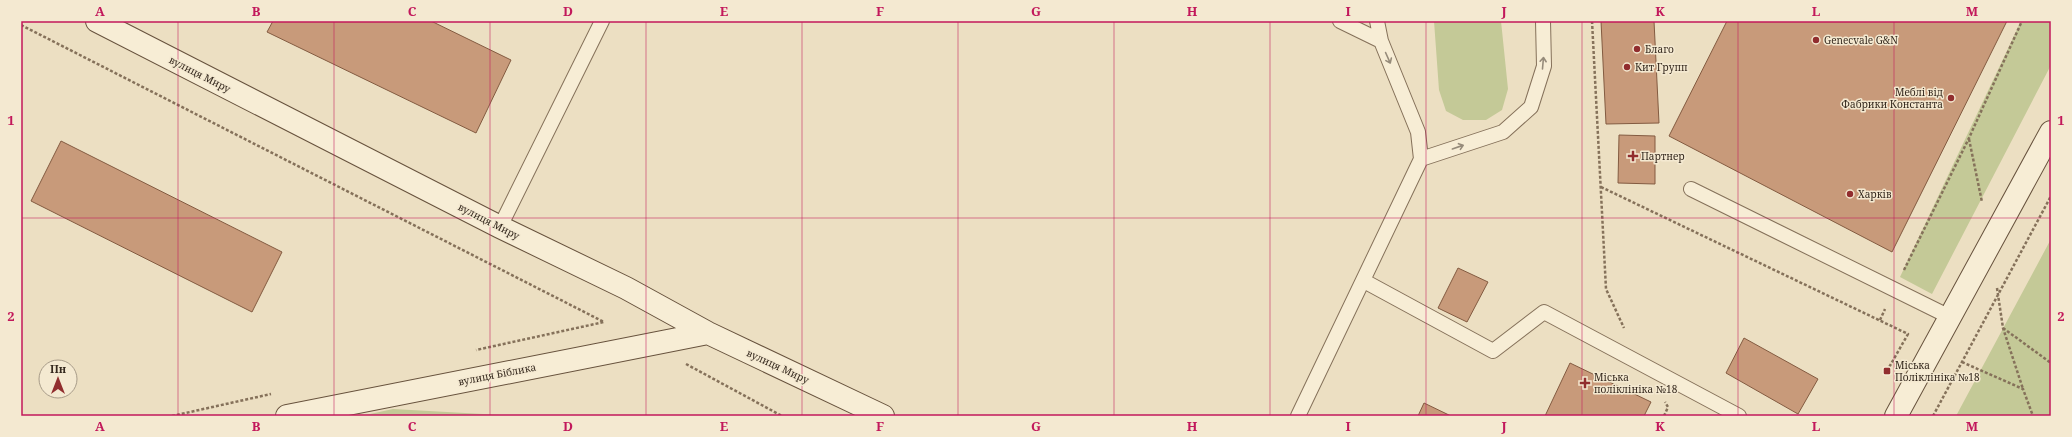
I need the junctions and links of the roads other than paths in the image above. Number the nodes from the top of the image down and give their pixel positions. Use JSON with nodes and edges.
{"nodes":[{"id":1,"x":96,"y":21,"type":"edge"},
{"id":2,"x":602,"y":21,"type":"edge"},
{"id":3,"x":1340,"y":21,"type":"edge"},
{"id":4,"x":1377,"y":21,"type":"edge"},
{"id":5,"x":1543,"y":21,"type":"edge"},
{"id":6,"x":1381,"y":41,"type":"junction"},
{"id":7,"x":2051,"y":132,"type":"edge"},
{"id":8,"x":1421,"y":159,"type":"junction"},
{"id":9,"x":1691,"y":189,"type":"dead end"},
{"id":10,"x":500,"y":227,"type":"junction"},
{"id":11,"x":1364,"y":281,"type":"junction"},
{"id":12,"x":1950,"y":317,"type":"junction"},
{"id":13,"x":708,"y":333,"type":"junction"},
{"id":14,"x":287,"y":416,"type":"edge"},
{"id":15,"x":883,"y":416,"type":"edge"},
{"id":16,"x":1298,"y":416,"type":"edge"},
{"id":17,"x":1738,"y":416,"type":"edge"},
{"id":18,"x":1896,"y":416,"type":"edge"}],
"edges":[{"from":1,"to":10,"type":"street","name":"вулиця Миру"},
{"from":2,"to":10,"type":"lane"},
{"from":3,"to":6,"type":"lane"},
{"from":4,"to":6,"type":"lane"},
{"from":8,"to":5,"type":"lane","one_way":true},
{"from":6,"to":8,"type":"lane","one_way":true},
{"from":7,"to":12,"type":"street"},
{"from":8,"to":11,"type":"lane"},
{"from":9,"to":12,"type":"lane"},
{"from":10,"to":13,"type":"street","name":"вулиця Миру"},
{"from":11,"to":16,"type":"lane"},
{"from":11,"to":17,"type":"lane"},
{"from":12,"to":18,"type":"street"},
{"from":13,"to":14,"type":"street","name":"вулиця Біблика"},
{"from":13,"to":15,"type":"street","name":"вулиця Миру"}]}
